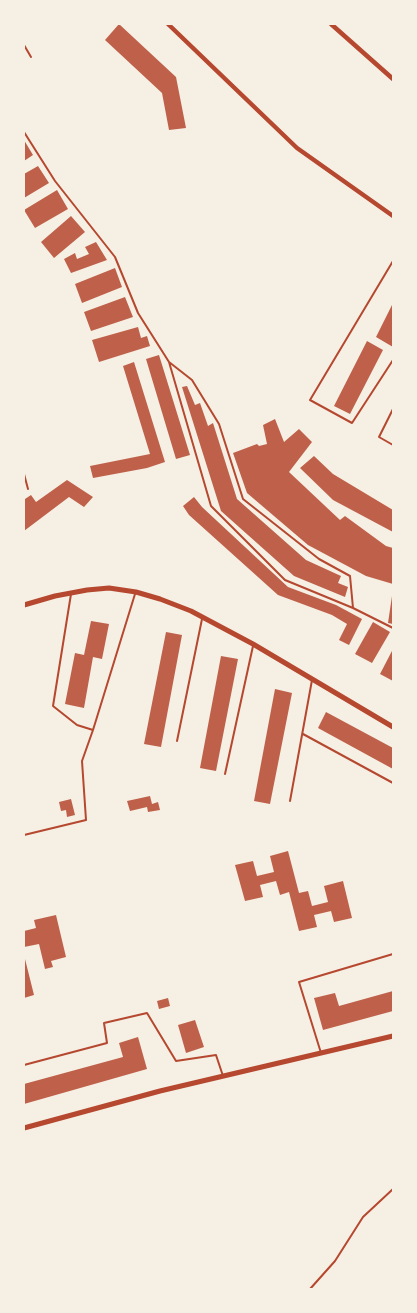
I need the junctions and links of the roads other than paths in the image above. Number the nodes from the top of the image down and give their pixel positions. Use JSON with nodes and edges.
{"nodes":[{"id":1,"x":168,"y":24,"type":"edge"},
{"id":2,"x":331,"y":24,"type":"edge"},
{"id":3,"x":24,"y":45,"type":"edge"},
{"id":4,"x":30,"y":57,"type":"dead end"},
{"id":5,"x":393,"y":78,"type":"edge"},
{"id":6,"x":24,"y":132,"type":"edge"},
{"id":7,"x":393,"y":216,"type":"edge"},
{"id":8,"x":393,"y":262,"type":"edge"},
{"id":9,"x":393,"y":360,"type":"edge"},
{"id":10,"x":169,"y":362,"type":"junction"},
{"id":11,"x":393,"y":409,"type":"edge"},
{"id":12,"x":393,"y":445,"type":"edge"},
{"id":13,"x":24,"y":474,"type":"edge"},
{"id":14,"x":28,"y":490,"type":"dead end"},
{"id":15,"x":136,"y":592,"type":"junction"},
{"id":16,"x":72,"y":593,"type":"junction"},
{"id":17,"x":24,"y":605,"type":"edge"},
{"id":18,"x":353,"y":608,"type":"junction"},
{"id":19,"x":202,"y":617,"type":"junction"},
{"id":20,"x":393,"y":628,"type":"edge"},
{"id":21,"x":253,"y":644,"type":"junction"},
{"id":22,"x":312,"y":680,"type":"junction"},
{"id":23,"x":393,"y":727,"type":"edge"},
{"id":24,"x":93,"y":730,"type":"junction"},
{"id":25,"x":302,"y":734,"type":"junction"},
{"id":26,"x":178,"y":741,"type":"dead end"},
{"id":27,"x":225,"y":774,"type":"dead end"},
{"id":28,"x":393,"y":783,"type":"edge"},
{"id":29,"x":290,"y":801,"type":"dead end"},
{"id":30,"x":24,"y":835,"type":"edge"},
{"id":31,"x":393,"y":954,"type":"edge"},
{"id":32,"x":393,"y":1036,"type":"edge"},
{"id":33,"x":322,"y":1053,"type":"junction"},
{"id":34,"x":24,"y":1065,"type":"edge"},
{"id":35,"x":223,"y":1076,"type":"junction"},
{"id":36,"x":24,"y":1128,"type":"edge"}],
"edges":[{"from":1,"to":7,"type":"street"},
{"from":2,"to":5,"type":"street"},
{"from":3,"to":4,"type":"lane"},
{"from":6,"to":10,"type":"lane"},
{"from":8,"to":9,"type":"lane"},
{"from":10,"to":18,"type":"lane"},
{"from":10,"to":18,"type":"lane"},
{"from":11,"to":12,"type":"lane"},
{"from":13,"to":14,"type":"lane"},
{"from":15,"to":16,"type":"street"},
{"from":15,"to":19,"type":"street"},
{"from":15,"to":24,"type":"lane"},
{"from":16,"to":17,"type":"street"},
{"from":16,"to":24,"type":"lane"},
{"from":18,"to":20,"type":"lane"},
{"from":19,"to":21,"type":"street"},
{"from":19,"to":26,"type":"lane"},
{"from":21,"to":22,"type":"street"},
{"from":21,"to":27,"type":"lane"},
{"from":22,"to":23,"type":"street"},
{"from":22,"to":25,"type":"lane"},
{"from":24,"to":30,"type":"lane"},
{"from":25,"to":28,"type":"lane"},
{"from":25,"to":29,"type":"lane"},
{"from":31,"to":33,"type":"lane"},
{"from":32,"to":33,"type":"street"},
{"from":33,"to":35,"type":"street"},
{"from":34,"to":35,"type":"lane"},
{"from":35,"to":36,"type":"street"}]}
